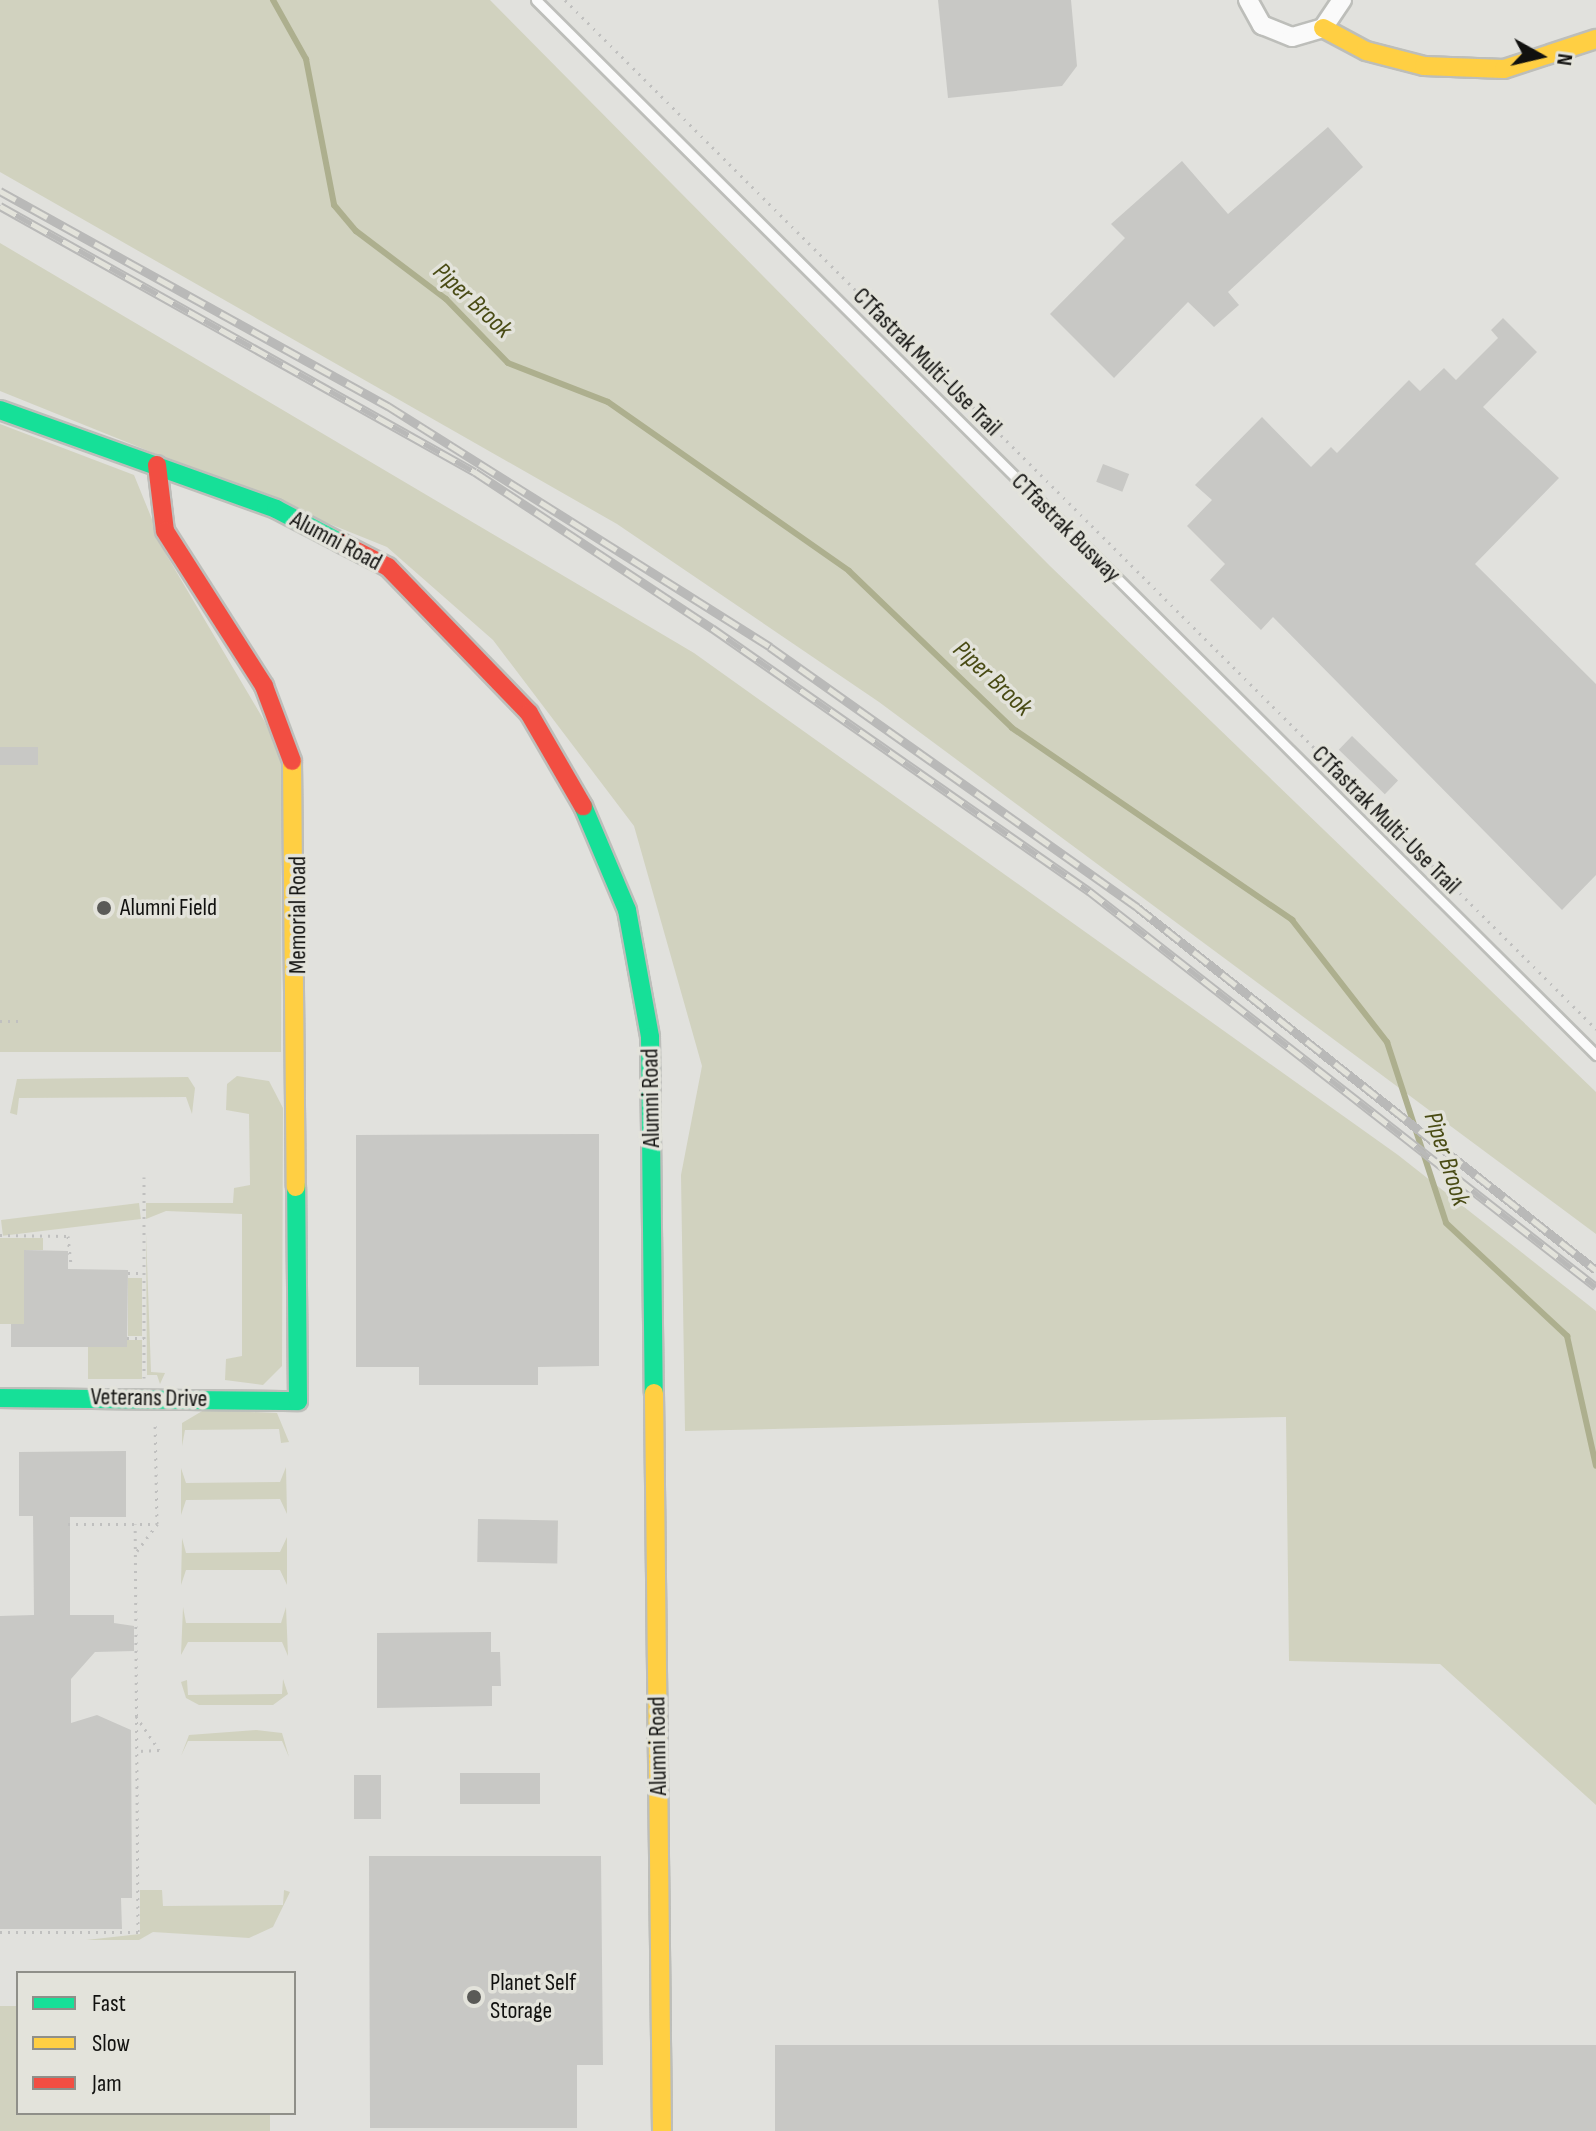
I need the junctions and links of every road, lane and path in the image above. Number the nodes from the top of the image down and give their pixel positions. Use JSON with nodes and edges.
{"nodes":[{"id":1,"x":536,"y":0,"type":"edge"},
{"id":2,"x":565,"y":0,"type":"edge"},
{"id":3,"x":1248,"y":0,"type":"edge"},
{"id":4,"x":1342,"y":0,"type":"edge"},
{"id":5,"x":1323,"y":28,"type":"junction"},
{"id":6,"x":1596,"y":39,"type":"edge"},
{"id":7,"x":0,"y":410,"type":"edge"},
{"id":8,"x":157,"y":465,"type":"junction"},
{"id":9,"x":0,"y":1021,"type":"edge"},
{"id":10,"x":22,"y":1021,"type":"dead end"},
{"id":11,"x":1596,"y":1029,"type":"edge"},
{"id":12,"x":1596,"y":1055,"type":"edge"},
{"id":13,"x":144,"y":1177,"type":"dead end"},
{"id":14,"x":0,"y":1235,"type":"edge"},
{"id":15,"x":71,"y":1266,"type":"dead end"},
{"id":16,"x":128,"y":1273,"type":"dead end"},
{"id":17,"x":144,"y":1273,"type":"junction"},
{"id":18,"x":127,"y":1338,"type":"dead end"},
{"id":19,"x":144,"y":1338,"type":"junction"},
{"id":20,"x":145,"y":1381,"type":"dead end"},
{"id":21,"x":0,"y":1398,"type":"edge"},
{"id":22,"x":298,"y":1401,"type":"joint"},
{"id":23,"x":155,"y":1421,"type":"dead end"},
{"id":24,"x":68,"y":1524,"type":"dead end"},
{"id":25,"x":135,"y":1524,"type":"junction"},
{"id":26,"x":157,"y":1524,"type":"junction"},
{"id":27,"x":135,"y":1553,"type":"junction"},
{"id":28,"x":136,"y":1716,"type":"junction"},
{"id":29,"x":137,"y":1751,"type":"junction"},
{"id":30,"x":0,"y":1932,"type":"edge"},
{"id":31,"x":662,"y":2131,"type":"edge"}],
"edges":[{"from":1,"to":12,"type":"lane","name":"CTfastrak Busway"},
{"from":2,"to":11,"type":"path","name":"CTfastrak Multi-Use Trail"},
{"from":3,"to":5,"type":"street"},
{"from":4,"to":5,"type":"street"},
{"from":5,"to":6,"type":"street"},
{"from":7,"to":8,"type":"street","name":"Alumni Road"},
{"from":8,"to":22,"type":"street","name":"Memorial Road"},
{"from":8,"to":31,"type":"street","name":"Alumni Road"},
{"from":9,"to":10,"type":"path"},
{"from":13,"to":17,"type":"path"},
{"from":14,"to":15,"type":"path"},
{"from":16,"to":17,"type":"path"},
{"from":17,"to":19,"type":"path"},
{"from":18,"to":19,"type":"path"},
{"from":19,"to":20,"type":"path"},
{"from":21,"to":22,"type":"street","name":"Veterans Drive"},
{"from":23,"to":26,"type":"path"},
{"from":24,"to":25,"type":"path"},
{"from":25,"to":26,"type":"path"},
{"from":25,"to":27,"type":"path"},
{"from":26,"to":27,"type":"path"},
{"from":27,"to":28,"type":"path"},
{"from":28,"to":29,"type":"path"},
{"from":28,"to":29,"type":"path"},
{"from":29,"to":30,"type":"path"}]}
